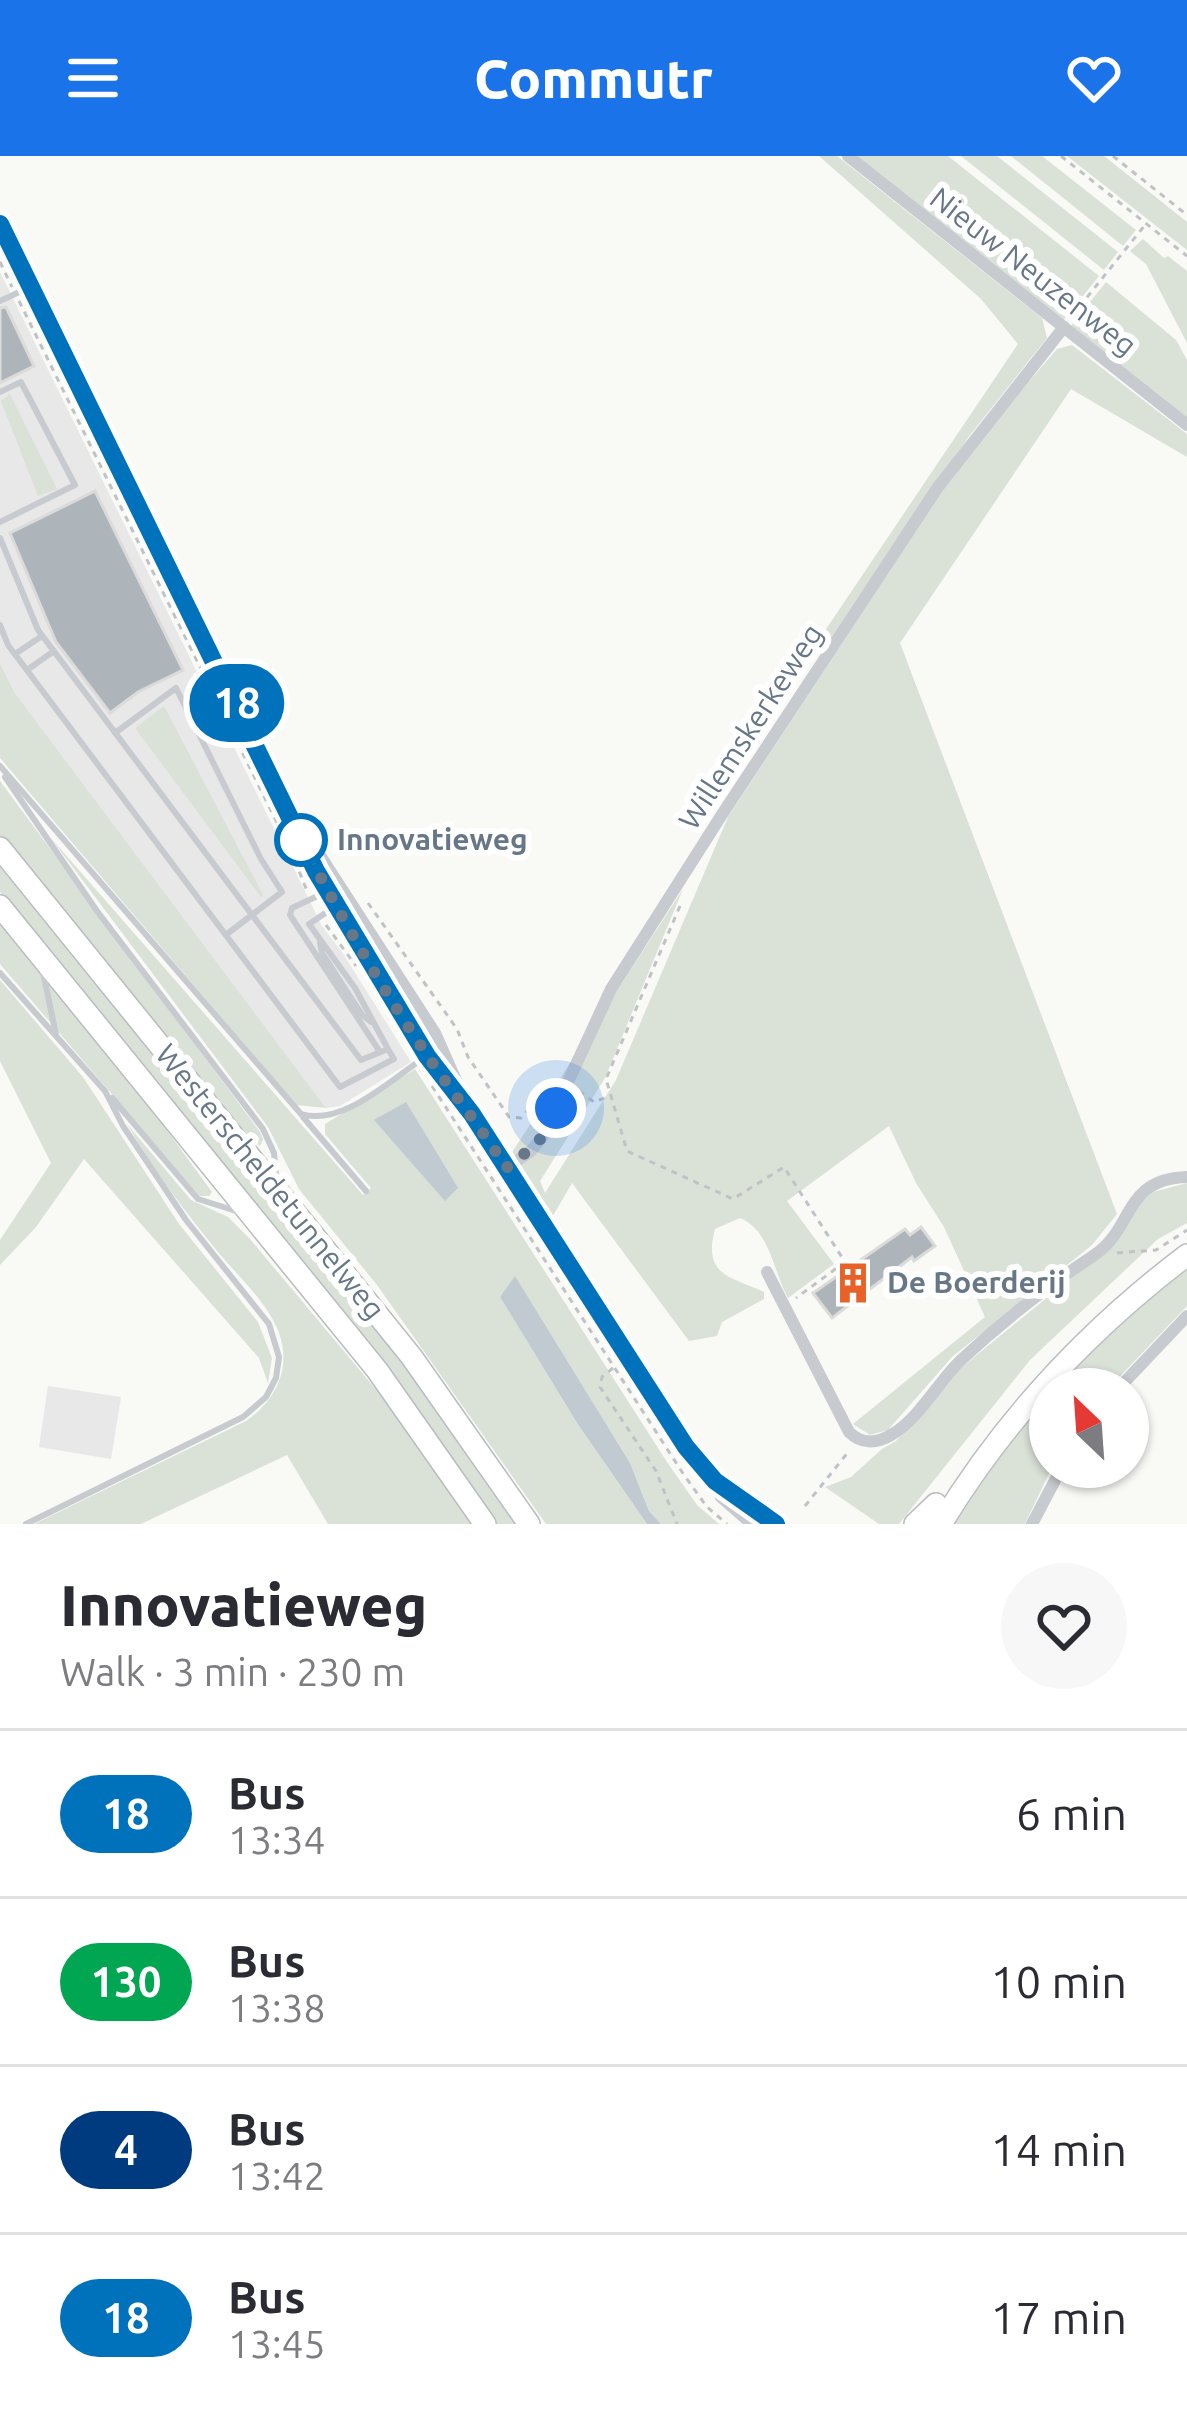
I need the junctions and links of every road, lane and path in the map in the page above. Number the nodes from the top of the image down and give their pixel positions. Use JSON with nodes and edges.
{"nodes":[{"id":1,"x":848,"y":156,"type":"edge"},
{"id":2,"x":1061,"y":156,"type":"edge"},
{"id":3,"x":1113,"y":156,"type":"edge"},
{"id":4,"x":1187,"y":215,"type":"edge"},
{"id":5,"x":0,"y":224,"type":"edge"},
{"id":6,"x":1146,"y":224,"type":"junction"},
{"id":7,"x":1187,"y":256,"type":"edge"},
{"id":8,"x":31,"y":287,"type":"junction"},
{"id":9,"x":0,"y":302,"type":"edge"},
{"id":10,"x":1064,"y":327,"type":"junction"},
{"id":11,"x":0,"y":392,"type":"edge"},
{"id":12,"x":1187,"y":425,"type":"edge"},
{"id":13,"x":0,"y":522,"type":"edge"},
{"id":14,"x":0,"y":538,"type":"edge"},
{"id":15,"x":0,"y":625,"type":"edge"},
{"id":16,"x":42,"y":636,"type":"junction"},
{"id":17,"x":54,"y":651,"type":"junction"},
{"id":18,"x":15,"y":654,"type":"junction"},
{"id":19,"x":27,"y":670,"type":"junction"},
{"id":20,"x":116,"y":734,"type":"junction"},
{"id":21,"x":0,"y":768,"type":"edge"},
{"id":22,"x":0,"y":848,"type":"edge"},
{"id":23,"x":685,"y":896,"type":"dead end"},
{"id":24,"x":338,"y":897,"type":"junction"},
{"id":25,"x":366,"y":901,"type":"dead end"},
{"id":26,"x":0,"y":907,"type":"edge"},
{"id":27,"x":252,"y":915,"type":"junction"},
{"id":28,"x":226,"y":935,"type":"junction"},
{"id":29,"x":320,"y":940,"type":"junction"},
{"id":30,"x":310,"y":947,"type":"junction"},
{"id":31,"x":322,"y":953,"type":"junction"},
{"id":32,"x":39,"y":956,"type":"junction"},
{"id":33,"x":0,"y":973,"type":"edge"},
{"id":34,"x":362,"y":1015,"type":"junction"},
{"id":35,"x":374,"y":1024,"type":"junction"},
{"id":36,"x":364,"y":1028,"type":"junction"},
{"id":37,"x":57,"y":1039,"type":"junction"},
{"id":38,"x":384,"y":1050,"type":"junction"},
{"id":39,"x":427,"y":1056,"type":"junction"},
{"id":40,"x":445,"y":1056,"type":"junction"},
{"id":41,"x":567,"y":1083,"type":"junction"},
{"id":42,"x":105,"y":1091,"type":"junction"},
{"id":43,"x":611,"y":1096,"type":"junction"},
{"id":44,"x":301,"y":1114,"type":"junction"},
{"id":45,"x":472,"y":1114,"type":"junction"},
{"id":46,"x":506,"y":1168,"type":"junction"},
{"id":47,"x":1187,"y":1177,"type":"edge"},
{"id":48,"x":492,"y":1179,"type":"dead end"},
{"id":49,"x":278,"y":1190,"type":"junction"},
{"id":50,"x":366,"y":1191,"type":"dead end"},
{"id":51,"x":251,"y":1214,"type":"junction"},
{"id":52,"x":1187,"y":1230,"type":"edge"},
{"id":53,"x":1187,"y":1255,"type":"edge"},
{"id":54,"x":1093,"y":1256,"type":"junction"},
{"id":55,"x":767,"y":1272,"type":"dead end"},
{"id":56,"x":784,"y":1306,"type":"junction"},
{"id":57,"x":1187,"y":1316,"type":"edge"},
{"id":58,"x":615,"y":1367,"type":"junction"},
{"id":59,"x":1138,"y":1368,"type":"edge"},
{"id":60,"x":863,"y":1442,"type":"junction"},
{"id":61,"x":715,"y":1481,"type":"junction"},
{"id":62,"x":1051,"y":1488,"type":"edge"},
{"id":63,"x":805,"y":1506,"type":"dead end"},
{"id":64,"x":934,"y":1517,"type":"edge"},
{"id":65,"x":26,"y":1524,"type":"edge"},
{"id":66,"x":484,"y":1524,"type":"edge"},
{"id":67,"x":529,"y":1524,"type":"edge"},
{"id":68,"x":677,"y":1524,"type":"edge"},
{"id":69,"x":727,"y":1524,"type":"edge"},
{"id":70,"x":752,"y":1524,"type":"edge"},
{"id":71,"x":776,"y":1524,"type":"edge"},
{"id":72,"x":915,"y":1524,"type":"edge"},
{"id":73,"x":1032,"y":1524,"type":"edge"}],
"edges":[{"from":1,"to":10,"type":"street","name":"Nieuw Neuzenweg"},
{"from":2,"to":6,"type":"path"},
{"from":3,"to":4,"type":"path"},
{"from":5,"to":8,"type":"street"},
{"from":6,"to":7,"type":"path"},
{"from":6,"to":10,"type":"path"},
{"from":8,"to":9,"type":"lane"},
{"from":8,"to":24,"type":"street"},
{"from":10,"to":12,"type":"street","name":"Nieuw Neuzenweg"},
{"from":10,"to":41,"type":"street","name":"Willemskerkeweg"},
{"from":11,"to":13,"type":"lane"},
{"from":14,"to":16,"type":"lane"},
{"from":15,"to":18,"type":"lane"},
{"from":16,"to":17,"type":"lane"},
{"from":16,"to":18,"type":"lane"},
{"from":17,"to":19,"type":"lane"},
{"from":17,"to":20,"type":"lane"},
{"from":18,"to":19,"type":"lane"},
{"from":19,"to":28,"type":"lane"},
{"from":20,"to":27,"type":"lane"},
{"from":20,"to":27,"type":"lane"},
{"from":21,"to":44,"type":"lane"},
{"from":21,"to":49,"type":"lane"},
{"from":22,"to":49,"type":"main road","name":"Westerscheldetunnelweg"},
{"from":23,"to":43,"type":"path"},
{"from":24,"to":29,"type":"lane"},
{"from":24,"to":30,"type":"lane"},
{"from":24,"to":39,"type":"street"},
{"from":24,"to":40,"type":"street"},
{"from":25,"to":41,"type":"path"},
{"from":26,"to":32,"type":"main road","name":"Westerscheldetunnelweg"},
{"from":27,"to":28,"type":"lane"},
{"from":27,"to":38,"type":"lane"},
{"from":28,"to":38,"type":"lane"},
{"from":29,"to":31,"type":"lane"},
{"from":29,"to":35,"type":"lane"},
{"from":30,"to":31,"type":"lane"},
{"from":30,"to":36,"type":"lane"},
{"from":31,"to":34,"type":"lane"},
{"from":32,"to":37,"type":"lane"},
{"from":32,"to":51,"type":"main road","name":"Westerscheldetunnelweg"},
{"from":33,"to":37,"type":"lane"},
{"from":34,"to":35,"type":"lane"},
{"from":34,"to":36,"type":"lane"},
{"from":35,"to":38,"type":"lane"},
{"from":36,"to":38,"type":"lane"},
{"from":37,"to":42,"type":"lane"},
{"from":39,"to":40,"type":"lane"},
{"from":39,"to":44,"type":"lane"},
{"from":39,"to":45,"type":"street"},
{"from":40,"to":45,"type":"street"},
{"from":41,"to":43,"type":"path"},
{"from":41,"to":46,"type":"street","name":"Willemskerkeweg"},
{"from":42,"to":51,"type":"lane"},
{"from":42,"to":65,"type":"lane"},
{"from":43,"to":56,"type":"path"},
{"from":44,"to":50,"type":"lane"},
{"from":45,"to":46,"type":"street"},
{"from":46,"to":61,"type":"street"},
{"from":47,"to":54,"type":"street"},
{"from":48,"to":58,"type":"path"},
{"from":49,"to":67,"type":"main road","name":"Westerscheldetunnelweg"},
{"from":51,"to":66,"type":"main road","name":"Westerscheldetunnelweg"},
{"from":52,"to":54,"type":"path"},
{"from":53,"to":64,"type":"main road"},
{"from":54,"to":60,"type":"street"},
{"from":55,"to":56,"type":"street"},
{"from":56,"to":60,"type":"street"},
{"from":57,"to":59,"type":"street"},
{"from":58,"to":68,"type":"path"},
{"from":58,"to":69,"type":"path"},
{"from":60,"to":63,"type":"path"},
{"from":61,"to":70,"type":"street"},
{"from":61,"to":71,"type":"street"},
{"from":62,"to":73,"type":"street"},
{"from":64,"to":72,"type":"main road"}]}
